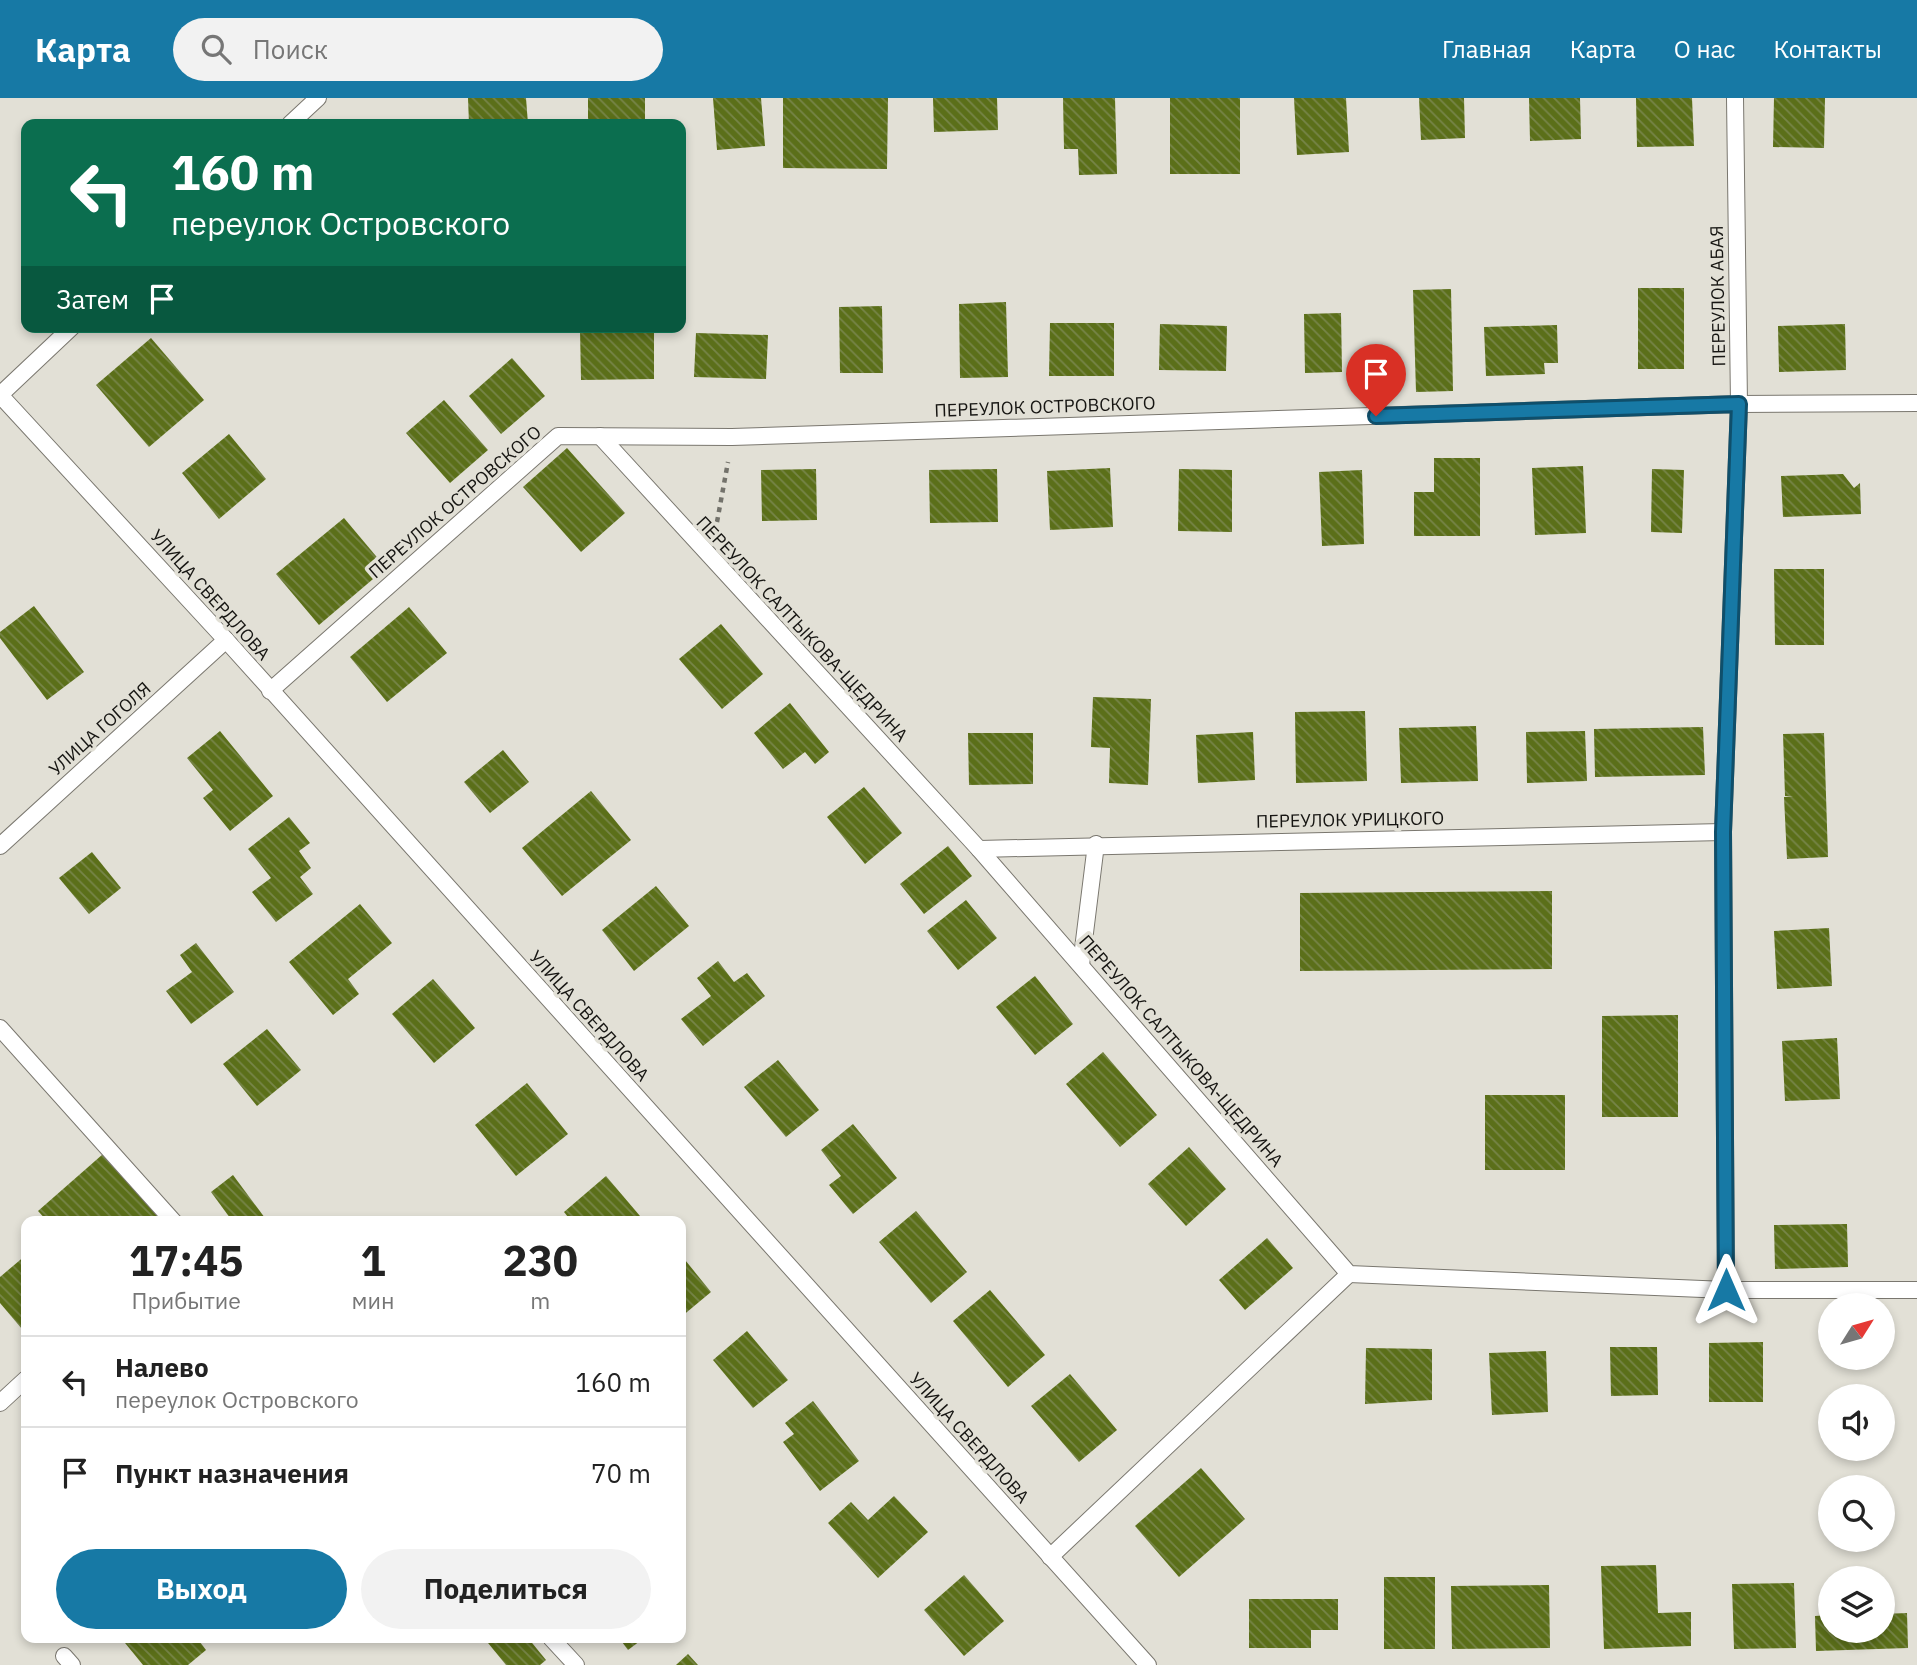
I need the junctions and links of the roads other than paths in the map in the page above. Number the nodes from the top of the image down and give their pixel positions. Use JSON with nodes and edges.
{"nodes":[{"id":1,"x":318,"y":98,"type":"edge"},
{"id":2,"x":1735,"y":98,"type":"edge"},
{"id":3,"x":295,"y":119,"type":"edge"},
{"id":4,"x":66,"y":333,"type":"edge"},
{"id":5,"x":0,"y":395,"type":"edge"},
{"id":6,"x":1917,"y":403,"type":"edge"},
{"id":7,"x":1739,"y":404,"type":"junction"},
{"id":8,"x":600,"y":436,"type":"junction"},
{"id":9,"x":226,"y":640,"type":"junction"},
{"id":10,"x":271,"y":691,"type":"junction"},
{"id":11,"x":1723,"y":832,"type":"junction"},
{"id":12,"x":1096,"y":844,"type":"junction"},
{"id":13,"x":0,"y":846,"type":"edge"},
{"id":14,"x":979,"y":849,"type":"junction"},
{"id":15,"x":1081,"y":965,"type":"junction"},
{"id":16,"x":0,"y":1028,"type":"edge"},
{"id":17,"x":169,"y":1216,"type":"edge"},
{"id":18,"x":1349,"y":1274,"type":"junction"},
{"id":19,"x":1726,"y":1290,"type":"junction"},
{"id":20,"x":1917,"y":1290,"type":"edge"},
{"id":21,"x":21,"y":1384,"type":"edge"},
{"id":22,"x":0,"y":1403,"type":"edge"},
{"id":23,"x":1050,"y":1557,"type":"junction"},
{"id":24,"x":556,"y":1643,"type":"edge"},
{"id":25,"x":576,"y":1665,"type":"edge"},
{"id":26,"x":1148,"y":1665,"type":"edge"}],
"edges":[{"from":1,"to":3,"type":"lane"},
{"from":2,"to":7,"type":"lane","name":"ПЕРЕУЛОК АБАЯ"},
{"from":4,"to":5,"type":"lane"},
{"from":5,"to":9,"type":"lane","name":"УЛИЦА СВЕРДЛОВА"},
{"from":6,"to":7,"type":"lane","name":"ПЕРЕУЛОК ОСТРОВСКОГО"},
{"from":7,"to":8,"type":"lane","name":"ПЕРЕУЛОК ОСТРОВСКОГО"},
{"from":7,"to":11,"type":"lane","name":"ПЕРЕУЛОК АБАЯ"},
{"from":8,"to":10,"type":"lane","name":"ПЕРЕУЛОК ОСТРОВСКОГО"},
{"from":8,"to":14,"type":"lane","name":"ПЕРЕУЛОК САЛТЫКОВА-ЩЕДРИНА"},
{"from":9,"to":10,"type":"lane","name":"УЛИЦА СВЕРДЛОВА"},
{"from":9,"to":13,"type":"lane","name":"УЛИЦА ГОГОЛЯ"},
{"from":10,"to":23,"type":"lane","name":"УЛИЦА СВЕРДЛОВА"},
{"from":11,"to":12,"type":"lane","name":"ПЕРЕУЛОК УРИЦКОГО"},
{"from":11,"to":19,"type":"lane","name":"ПЕРЕУЛОК АБАЯ"},
{"from":12,"to":14,"type":"lane","name":"ПЕРЕУЛОК УРИЦКОГО"},
{"from":12,"to":15,"type":"lane"},
{"from":14,"to":15,"type":"lane","name":"ПЕРЕУЛОК САЛТЫКОВА-ЩЕДРИНА"},
{"from":15,"to":18,"type":"lane","name":"ПЕРЕУЛОК САЛТЫКОВА-ЩЕДРИНА"},
{"from":16,"to":17,"type":"lane"},
{"from":18,"to":19,"type":"lane"},
{"from":18,"to":23,"type":"lane"},
{"from":19,"to":20,"type":"lane"},
{"from":21,"to":22,"type":"lane"},
{"from":23,"to":26,"type":"lane","name":"УЛИЦА СВЕРДЛОВА"},
{"from":24,"to":25,"type":"lane"}]}
